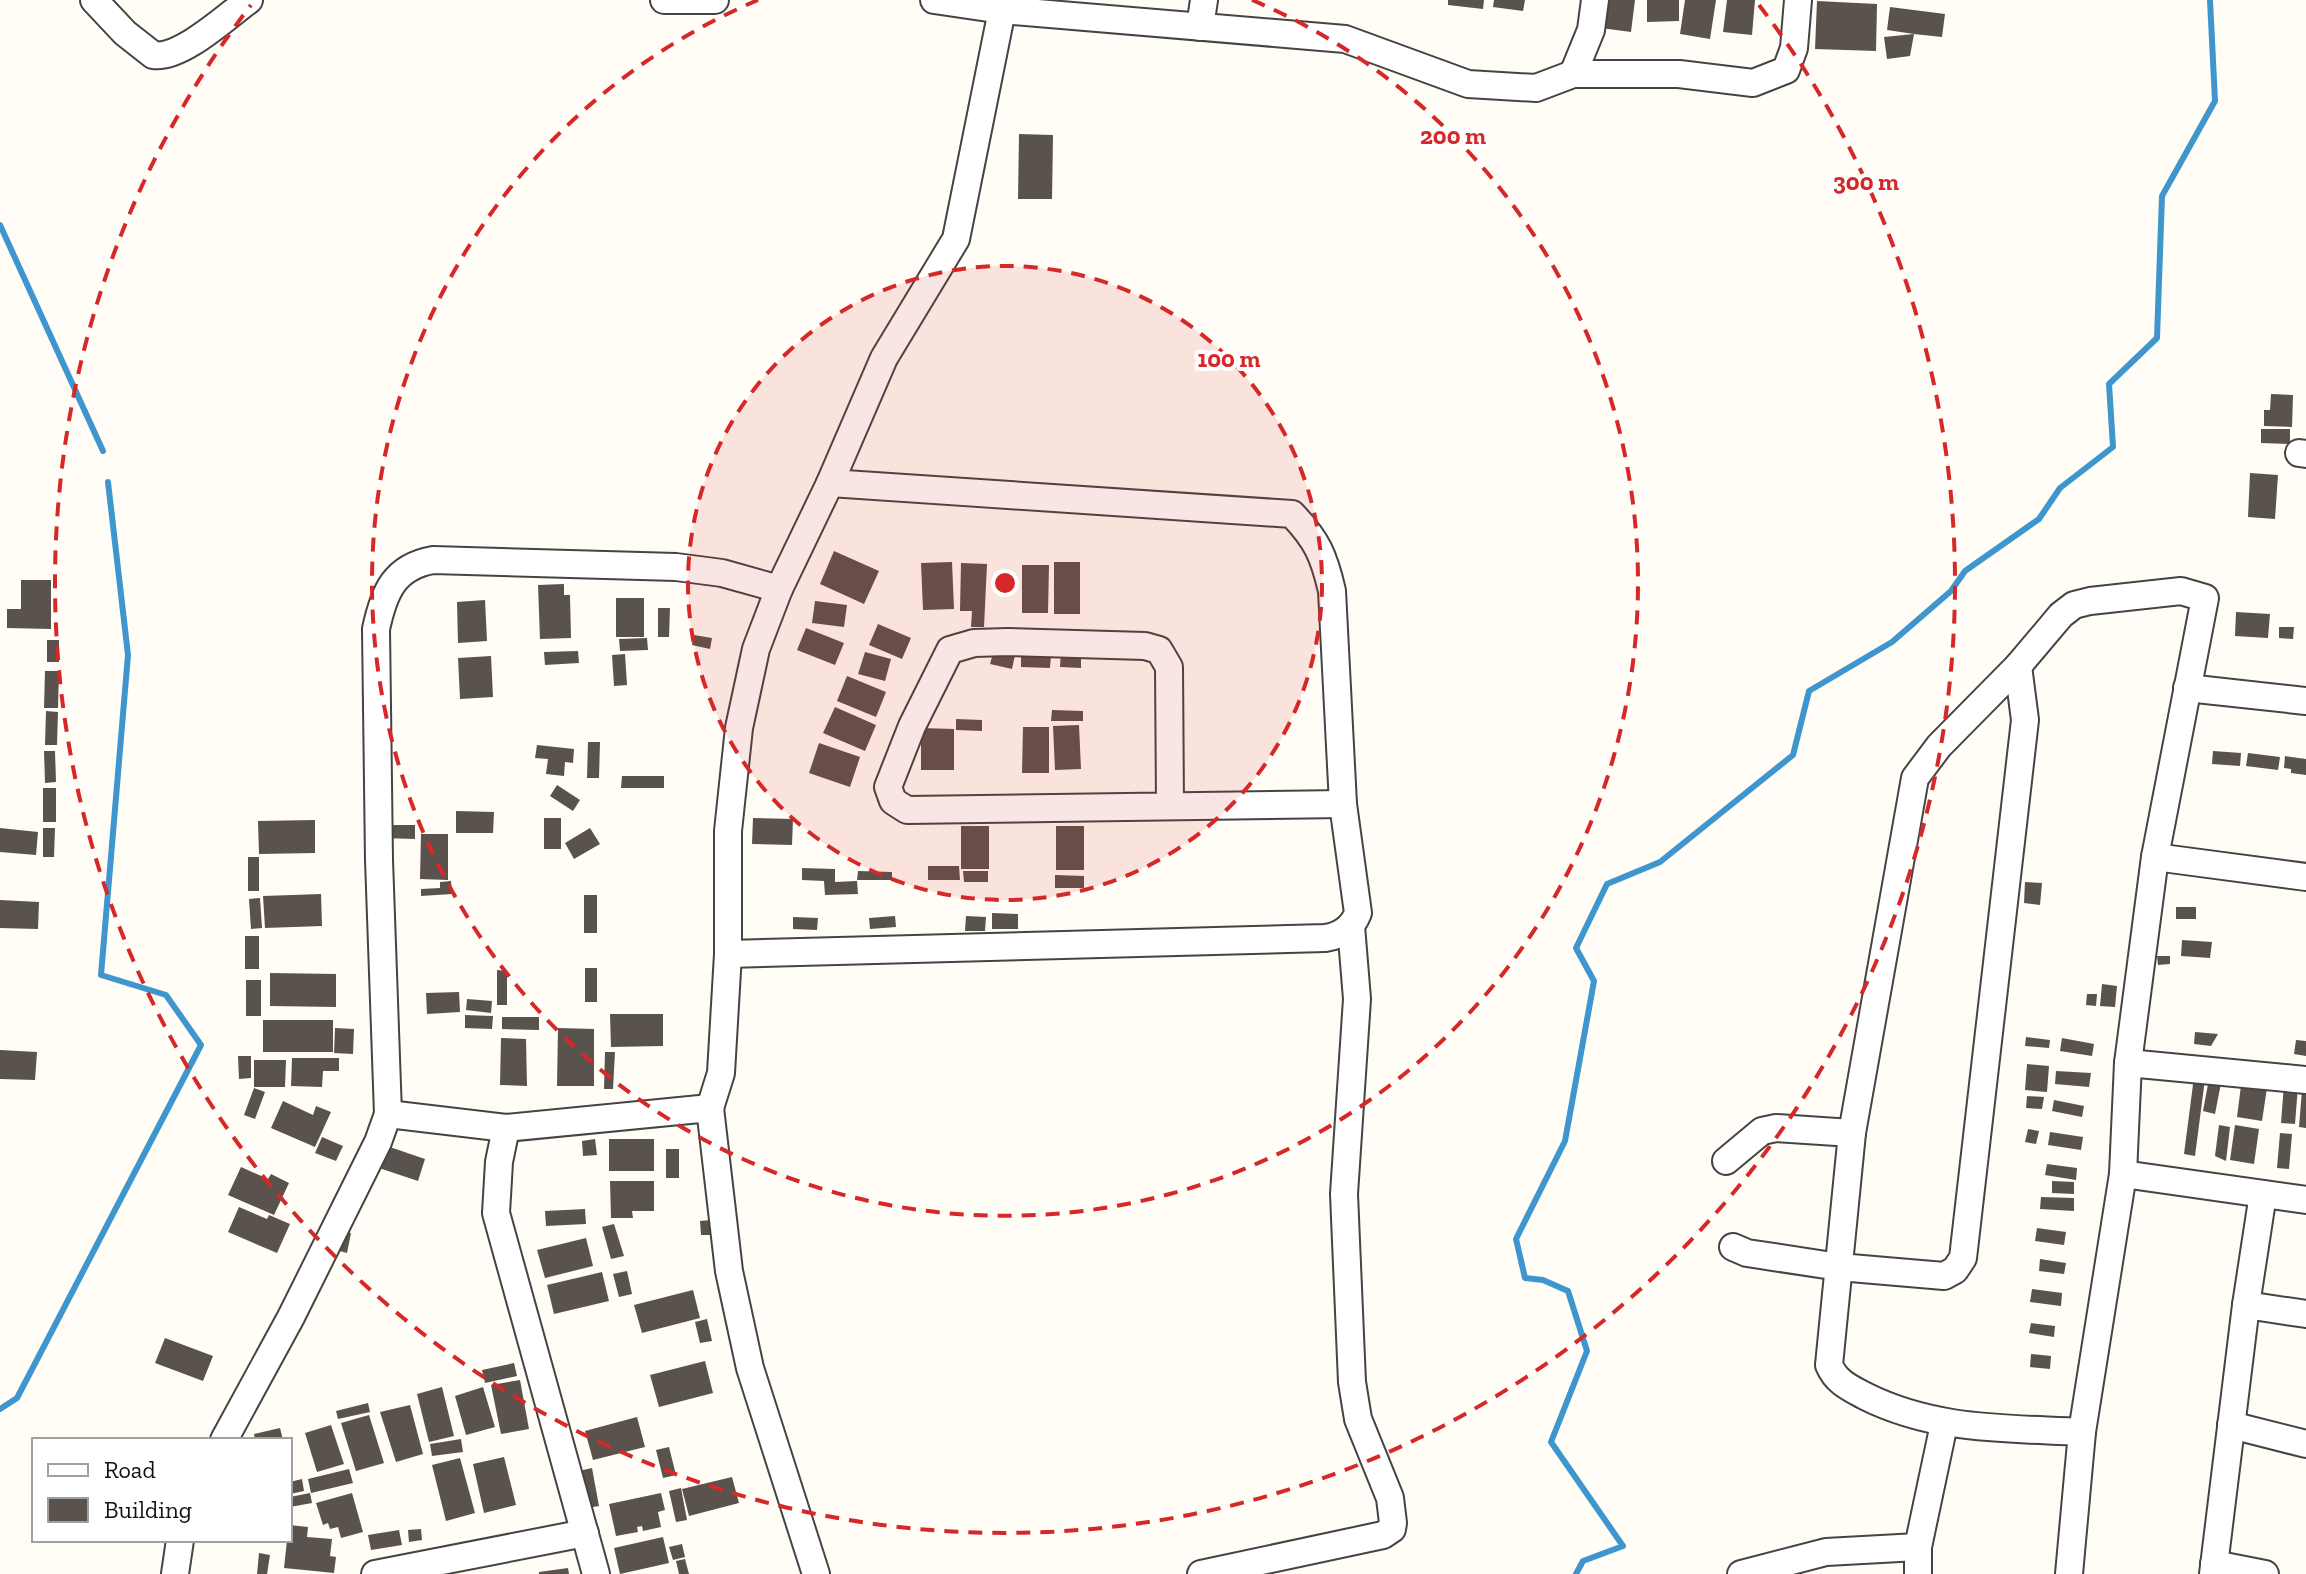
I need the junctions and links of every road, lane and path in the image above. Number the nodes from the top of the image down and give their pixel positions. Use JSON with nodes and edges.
{"nodes":[{"id":1,"x":94,"y":0,"type":"edge"},
{"id":2,"x":249,"y":0,"type":"edge"},
{"id":3,"x":664,"y":0,"type":"edge"},
{"id":4,"x":715,"y":0,"type":"edge"},
{"id":5,"x":934,"y":0,"type":"edge"},
{"id":6,"x":1204,"y":0,"type":"edge"},
{"id":7,"x":1595,"y":0,"type":"edge"},
{"id":8,"x":1798,"y":0,"type":"edge"},
{"id":9,"x":1002,"y":10,"type":"junction"},
{"id":10,"x":1200,"y":27,"type":"junction"},
{"id":11,"x":1591,"y":30,"type":"junction"},
{"id":12,"x":1573,"y":74,"type":"junction"},
{"id":13,"x":1620,"y":74,"type":"junction"},
{"id":14,"x":830,"y":483,"type":"junction"},
{"id":15,"x":779,"y":589,"type":"junction"},
{"id":16,"x":2018,"y":666,"type":"junction"},
{"id":17,"x":2187,"y":688,"type":"junction"},
{"id":18,"x":2306,"y":701,"type":"edge"},
{"id":19,"x":1170,"y":804,"type":"junction"},
{"id":20,"x":1343,"y":804,"type":"junction"},
{"id":21,"x":2155,"y":857,"type":"junction"},
{"id":22,"x":2306,"y":877,"type":"edge"},
{"id":23,"x":1351,"y":926,"type":"junction"},
{"id":24,"x":728,"y":954,"type":"junction"},
{"id":25,"x":2128,"y":1063,"type":"junction"},
{"id":26,"x":2306,"y":1080,"type":"edge"},
{"id":27,"x":710,"y":1108,"type":"junction"},
{"id":28,"x":388,"y":1114,"type":"junction"},
{"id":29,"x":506,"y":1128,"type":"junction"},
{"id":30,"x":1852,"y":1133,"type":"junction"},
{"id":31,"x":1726,"y":1161,"type":"dead end"},
{"id":32,"x":2123,"y":1174,"type":"junction"},
{"id":33,"x":2263,"y":1194,"type":"junction"},
{"id":34,"x":2306,"y":1200,"type":"edge"},
{"id":35,"x":1733,"y":1247,"type":"dead end"},
{"id":36,"x":1839,"y":1267,"type":"junction"},
{"id":37,"x":2246,"y":1305,"type":"junction"},
{"id":38,"x":2306,"y":1314,"type":"edge"},
{"id":39,"x":1944,"y":1424,"type":"junction"},
{"id":40,"x":2231,"y":1425,"type":"junction"},
{"id":41,"x":2082,"y":1432,"type":"junction"},
{"id":42,"x":225,"y":1438,"type":"edge"},
{"id":43,"x":2306,"y":1444,"type":"edge"},
{"id":44,"x":585,"y":1533,"type":"junction"},
{"id":45,"x":180,"y":1542,"type":"edge"},
{"id":46,"x":1918,"y":1547,"type":"junction"},
{"id":47,"x":2213,"y":1569,"type":"edge"},
{"id":48,"x":175,"y":1574,"type":"edge"},
{"id":49,"x":375,"y":1574,"type":"edge"},
{"id":50,"x":596,"y":1574,"type":"edge"},
{"id":51,"x":816,"y":1574,"type":"edge"},
{"id":52,"x":1201,"y":1574,"type":"edge"},
{"id":53,"x":1741,"y":1574,"type":"edge"},
{"id":54,"x":1918,"y":1574,"type":"edge"},
{"id":55,"x":2069,"y":1574,"type":"edge"},
{"id":56,"x":2265,"y":1574,"type":"edge"}],
"edges":[{"from":1,"to":2,"type":"street"},
{"from":3,"to":4,"type":"street"},
{"from":5,"to":9,"type":"street"},
{"from":6,"to":10,"type":"street"},
{"from":7,"to":11,"type":"street"},
{"from":8,"to":13,"type":"street"},
{"from":9,"to":10,"type":"street"},
{"from":9,"to":14,"type":"street"},
{"from":10,"to":12,"type":"street"},
{"from":11,"to":12,"type":"street"},
{"from":11,"to":13,"type":"street"},
{"from":12,"to":13,"type":"street"},
{"from":14,"to":15,"type":"street"},
{"from":14,"to":20,"type":"street"},
{"from":15,"to":24,"type":"street"},
{"from":15,"to":28,"type":"street"},
{"from":16,"to":17,"type":"street"},
{"from":16,"to":30,"type":"street"},
{"from":16,"to":36,"type":"street"},
{"from":17,"to":18,"type":"street"},
{"from":17,"to":21,"type":"street"},
{"from":19,"to":19,"type":"street"},
{"from":19,"to":20,"type":"street"},
{"from":20,"to":23,"type":"street"},
{"from":21,"to":22,"type":"street"},
{"from":21,"to":25,"type":"street"},
{"from":23,"to":24,"type":"street"},
{"from":23,"to":52,"type":"street"},
{"from":24,"to":27,"type":"street"},
{"from":25,"to":26,"type":"street"},
{"from":25,"to":32,"type":"street"},
{"from":27,"to":29,"type":"street"},
{"from":27,"to":51,"type":"street"},
{"from":28,"to":29,"type":"street"},
{"from":28,"to":42,"type":"street"},
{"from":29,"to":44,"type":"street"},
{"from":30,"to":31,"type":"street"},
{"from":30,"to":36,"type":"street"},
{"from":32,"to":33,"type":"street"},
{"from":32,"to":41,"type":"street"},
{"from":33,"to":34,"type":"street"},
{"from":33,"to":37,"type":"street"},
{"from":35,"to":36,"type":"street"},
{"from":36,"to":39,"type":"street"},
{"from":37,"to":38,"type":"street"},
{"from":37,"to":40,"type":"street"},
{"from":39,"to":41,"type":"street"},
{"from":39,"to":46,"type":"street"},
{"from":40,"to":43,"type":"street"},
{"from":40,"to":47,"type":"street"},
{"from":41,"to":55,"type":"street"},
{"from":44,"to":49,"type":"street"},
{"from":44,"to":50,"type":"street"},
{"from":45,"to":48,"type":"street"},
{"from":46,"to":53,"type":"street"},
{"from":46,"to":54,"type":"street"},
{"from":47,"to":56,"type":"street"}]}
